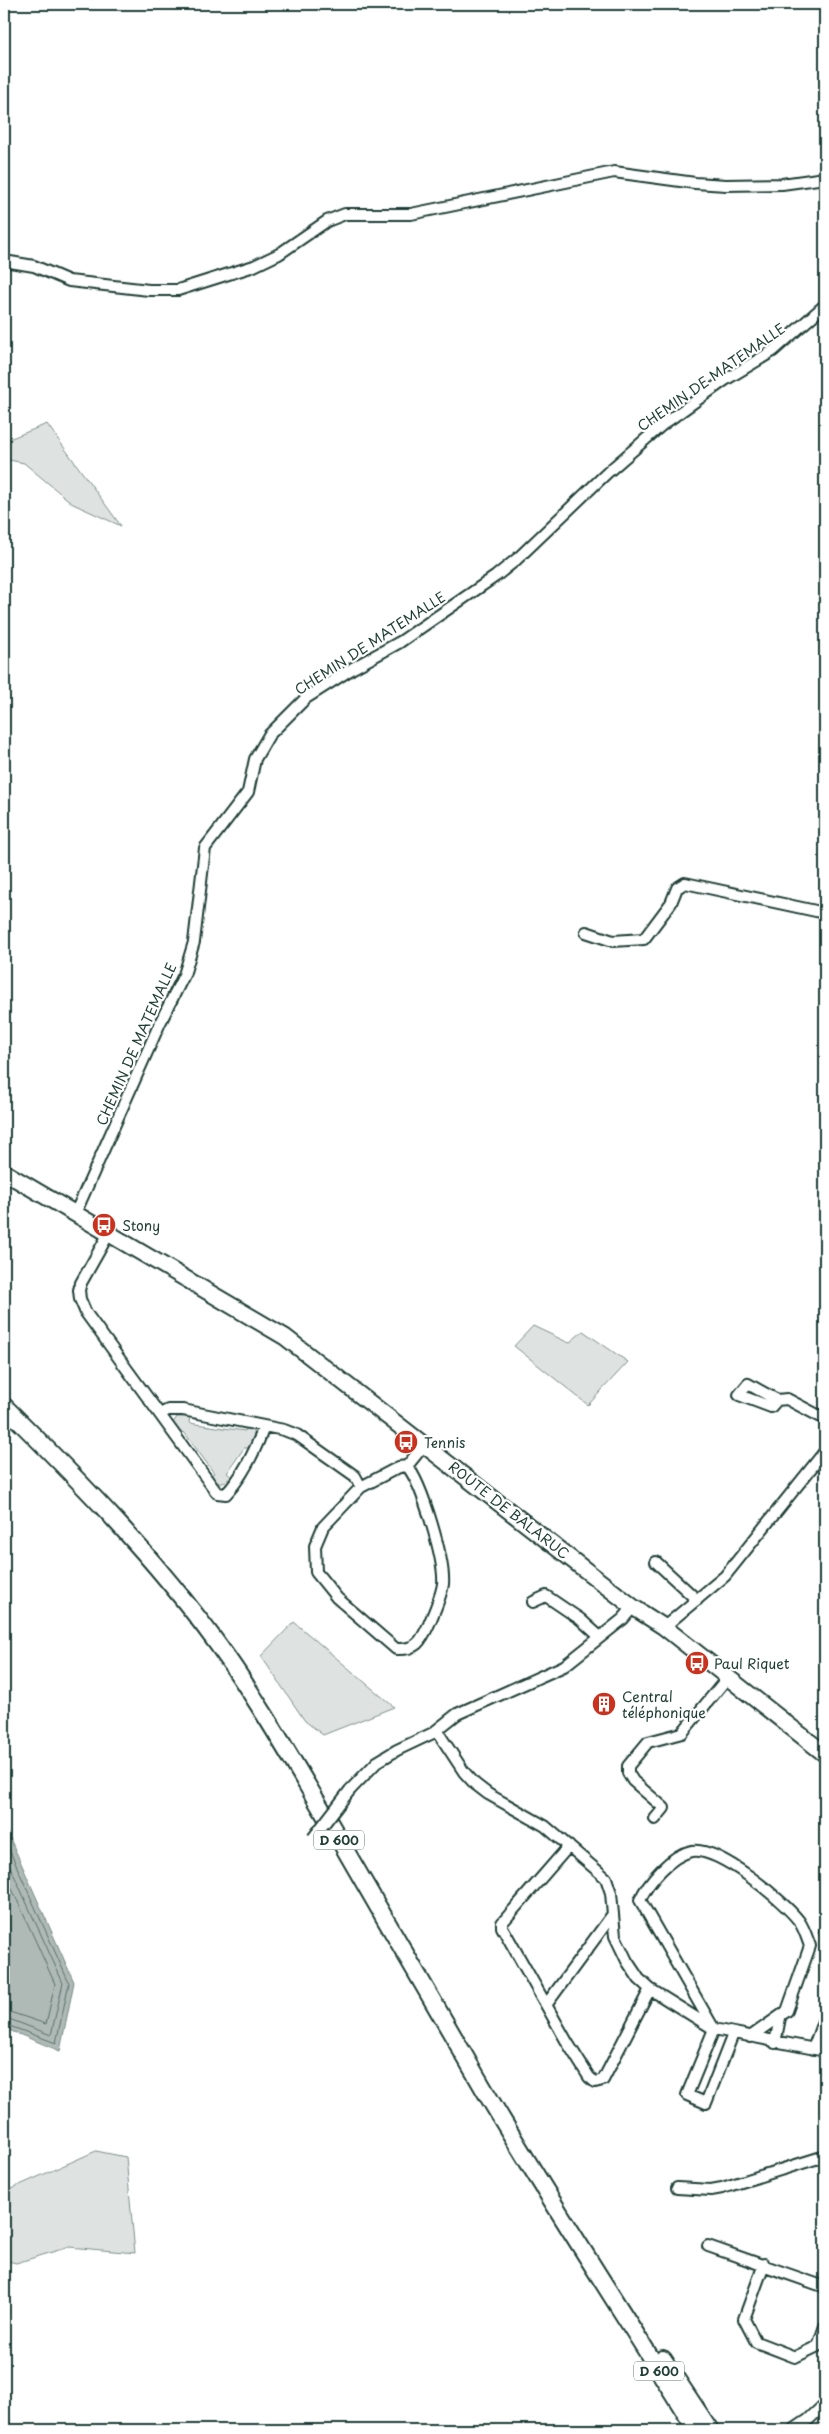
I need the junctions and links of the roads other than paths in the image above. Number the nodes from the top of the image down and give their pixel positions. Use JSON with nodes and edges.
{"nodes":[{"id":1,"x":825,"y":178,"type":"edge"},
{"id":2,"x":4,"y":261,"type":"edge"},
{"id":3,"x":825,"y":305,"type":"edge"},
{"id":4,"x":825,"y":913,"type":"edge"},
{"id":5,"x":586,"y":932,"type":"dead end"},
{"id":6,"x":4,"y":1172,"type":"edge"},
{"id":7,"x":75,"y":1214,"type":"junction"},
{"id":8,"x":108,"y":1235,"type":"junction"},
{"id":9,"x":777,"y":1400,"type":"dead end"},
{"id":10,"x":4,"y":1406,"type":"edge"},
{"id":11,"x":160,"y":1414,"type":"junction"},
{"id":12,"x":825,"y":1419,"type":"edge"},
{"id":13,"x":264,"y":1426,"type":"junction"},
{"id":14,"x":424,"y":1445,"type":"junction"},
{"id":15,"x":825,"y":1451,"type":"edge"},
{"id":16,"x":407,"y":1466,"type":"junction"},
{"id":17,"x":361,"y":1487,"type":"junction"},
{"id":18,"x":656,"y":1562,"type":"dead end"},
{"id":19,"x":697,"y":1600,"type":"junction"},
{"id":20,"x":533,"y":1602,"type":"dead end"},
{"id":21,"x":633,"y":1607,"type":"junction"},
{"id":22,"x":664,"y":1627,"type":"junction"},
{"id":23,"x":600,"y":1637,"type":"junction"},
{"id":24,"x":728,"y":1677,"type":"junction"},
{"id":25,"x":438,"y":1729,"type":"junction"},
{"id":26,"x":825,"y":1754,"type":"edge"},
{"id":27,"x":655,"y":1819,"type":"dead end"},
{"id":28,"x":313,"y":1838,"type":"dead end"},
{"id":29,"x":570,"y":1846,"type":"junction"},
{"id":30,"x":613,"y":1914,"type":"junction"},
{"id":31,"x":650,"y":1989,"type":"junction"},
{"id":32,"x":692,"y":1991,"type":"junction"},
{"id":33,"x":546,"y":2005,"type":"junction"},
{"id":34,"x":679,"y":2008,"type":"junction"},
{"id":35,"x":825,"y":2016,"type":"edge"},
{"id":36,"x":780,"y":2018,"type":"junction"},
{"id":37,"x":714,"y":2029,"type":"junction"},
{"id":38,"x":733,"y":2034,"type":"junction"},
{"id":39,"x":750,"y":2037,"type":"junction"},
{"id":40,"x":775,"y":2042,"type":"junction"},
{"id":41,"x":813,"y":2049,"type":"junction"},
{"id":42,"x":825,"y":2051,"type":"edge"},
{"id":43,"x":825,"y":2156,"type":"edge"},
{"id":44,"x":677,"y":2188,"type":"dead end"},
{"id":45,"x":708,"y":2246,"type":"dead end"},
{"id":46,"x":764,"y":2264,"type":"junction"},
{"id":47,"x":825,"y":2287,"type":"edge"},
{"id":48,"x":623,"y":2311,"type":"junction"},
{"id":49,"x":825,"y":2326,"type":"edge"},
{"id":50,"x":825,"y":2404,"type":"edge"},
{"id":51,"x":696,"y":2430,"type":"edge"},
{"id":52,"x":710,"y":2430,"type":"edge"},
{"id":53,"x":793,"y":2430,"type":"edge"}],
"edges":[{"from":1,"to":2,"type":"street"},
{"from":3,"to":7,"type":"street","name":"CHEMIN DE MATEMALLE"},
{"from":4,"to":5,"type":"street"},
{"from":6,"to":7,"type":"street","name":"ROUTE DE BALARUC"},
{"from":7,"to":8,"type":"street","name":"ROUTE DE BALARUC"},
{"from":8,"to":11,"type":"street"},
{"from":8,"to":14,"type":"street","name":"ROUTE DE BALARUC"},
{"from":9,"to":12,"type":"street"},
{"from":10,"to":48,"type":"main road","number":"D 600"},
{"from":11,"to":13,"type":"street"},
{"from":11,"to":13,"type":"street"},
{"from":13,"to":17,"type":"street"},
{"from":14,"to":16,"type":"street"},
{"from":14,"to":21,"type":"street","name":"ROUTE DE BALARUC"},
{"from":15,"to":19,"type":"street"},
{"from":16,"to":17,"type":"street"},
{"from":16,"to":17,"type":"street"},
{"from":18,"to":19,"type":"street"},
{"from":19,"to":22,"type":"street"},
{"from":20,"to":23,"type":"street"},
{"from":21,"to":22,"type":"street","name":"ROUTE DE BALARUC"},
{"from":21,"to":23,"type":"street"},
{"from":22,"to":24,"type":"street","name":"ROUTE DE BALARUC"},
{"from":23,"to":25,"type":"street"},
{"from":24,"to":26,"type":"street","name":"ROUTE DE BALARUC"},
{"from":24,"to":27,"type":"street"},
{"from":25,"to":28,"type":"street","bridge":true},
{"from":25,"to":29,"type":"street"},
{"from":29,"to":30,"type":"street"},
{"from":29,"to":33,"type":"street"},
{"from":30,"to":31,"type":"street"},
{"from":30,"to":33,"type":"street"},
{"from":31,"to":33,"type":"street"},
{"from":31,"to":34,"type":"street"},
{"from":32,"to":34,"type":"street"},
{"from":32,"to":36,"type":"street"},
{"from":32,"to":37,"type":"street"},
{"from":34,"to":37,"type":"street"},
{"from":35,"to":41,"type":"street"},
{"from":36,"to":39,"type":"street"},
{"from":36,"to":40,"type":"street"},
{"from":37,"to":38,"type":"street"},
{"from":37,"to":38,"type":"street"},
{"from":38,"to":39,"type":"street"},
{"from":39,"to":40,"type":"street"},
{"from":40,"to":41,"type":"street"},
{"from":41,"to":42,"type":"street"},
{"from":43,"to":44,"type":"street"},
{"from":45,"to":46,"type":"street"},
{"from":46,"to":47,"type":"street"},
{"from":46,"to":49,"type":"street"},
{"from":48,"to":51,"type":"main road","number":"D 600"},
{"from":48,"to":52,"type":"main road","number":"D 600"},
{"from":50,"to":53,"type":"street"}]}
